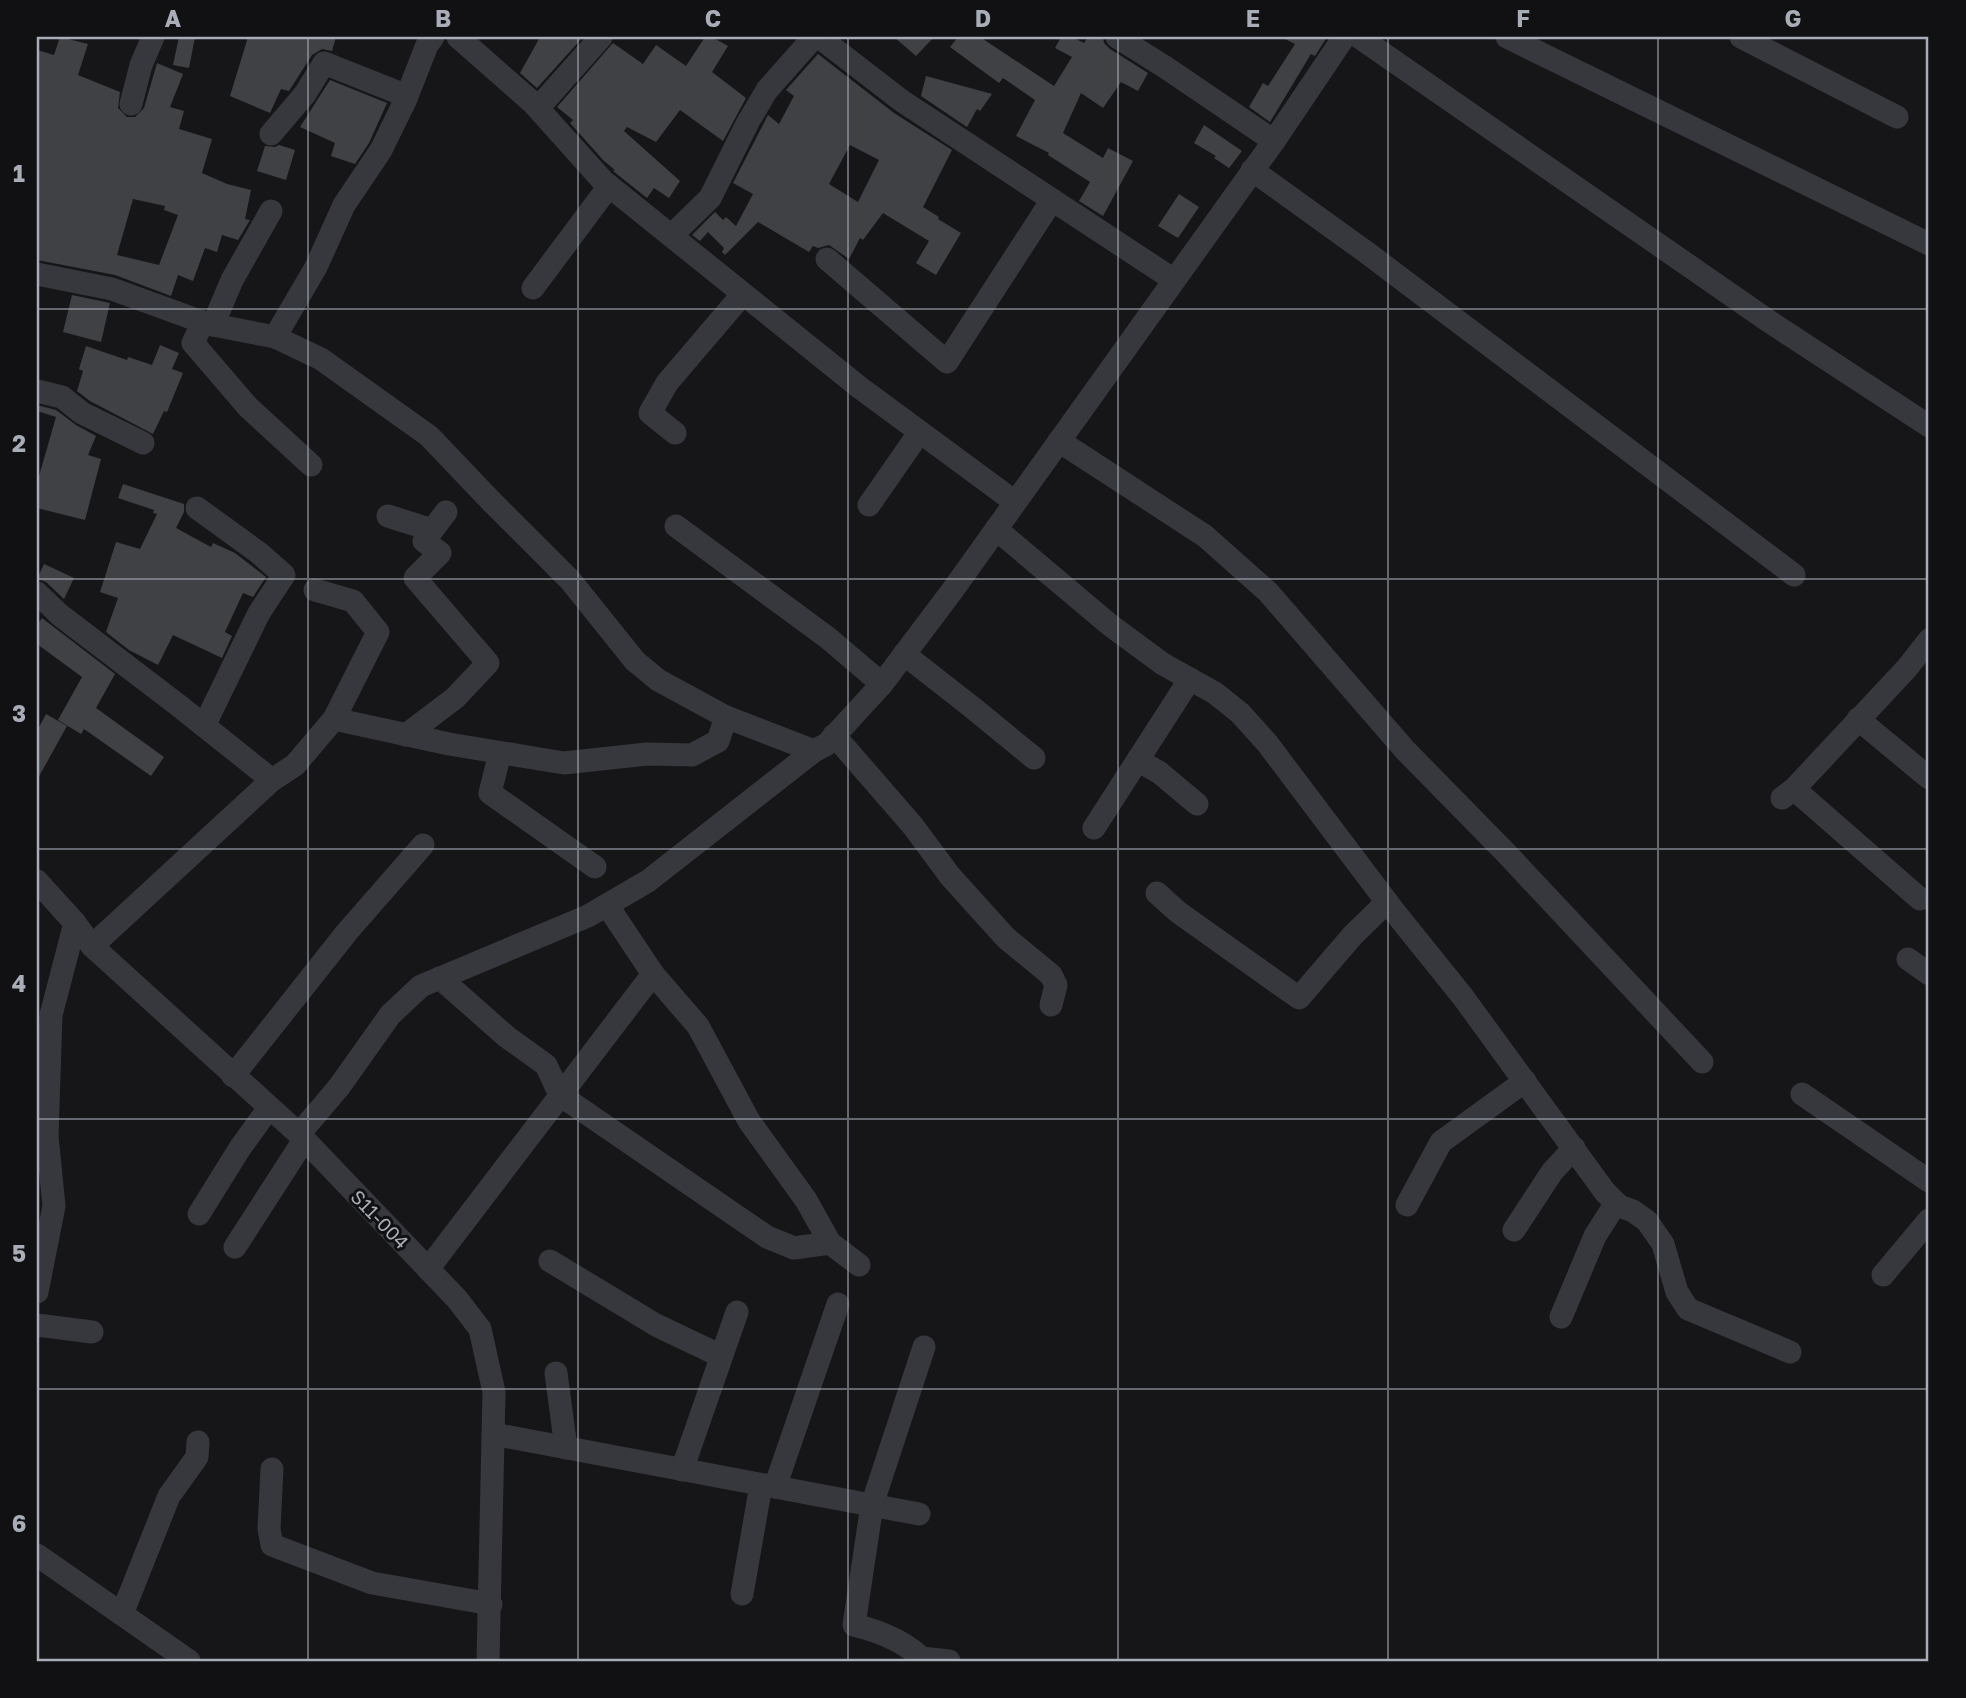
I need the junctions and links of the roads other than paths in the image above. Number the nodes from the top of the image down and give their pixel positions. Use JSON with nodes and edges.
{"nodes":[{"id":1,"x":153,"y":37,"type":"edge"},
{"id":2,"x":433,"y":37,"type":"edge"},
{"id":3,"x":458,"y":37,"type":"edge"},
{"id":4,"x":601,"y":37,"type":"edge"},
{"id":5,"x":816,"y":37,"type":"edge"},
{"id":6,"x":1117,"y":37,"type":"edge"},
{"id":7,"x":1344,"y":37,"type":"edge"},
{"id":8,"x":1359,"y":37,"type":"edge"},
{"id":9,"x":1507,"y":37,"type":"edge"},
{"id":10,"x":1741,"y":37,"type":"edge"},
{"id":11,"x":407,"y":96,"type":"junction"},
{"id":12,"x":131,"y":104,"type":"dead end"},
{"id":13,"x":538,"y":108,"type":"junction"},
{"id":14,"x":1897,"y":117,"type":"dead end"},
{"id":15,"x":271,"y":134,"type":"dead end"},
{"id":16,"x":1273,"y":141,"type":"junction"},
{"id":17,"x":1252,"y":170,"type":"junction"},
{"id":18,"x":609,"y":186,"type":"junction"},
{"id":19,"x":1052,"y":200,"type":"junction"},
{"id":20,"x":271,"y":211,"type":"dead end"},
{"id":21,"x":672,"y":235,"type":"junction"},
{"id":22,"x":1929,"y":244,"type":"edge"},
{"id":23,"x":827,"y":259,"type":"dead end"},
{"id":24,"x":37,"y":274,"type":"edge"},
{"id":25,"x":1174,"y":280,"type":"junction"},
{"id":26,"x":533,"y":288,"type":"dead end"},
{"id":27,"x":742,"y":295,"type":"junction"},
{"id":28,"x":208,"y":324,"type":"junction"},
{"id":29,"x":275,"y":337,"type":"junction"},
{"id":30,"x":37,"y":391,"type":"edge"},
{"id":31,"x":1929,"y":426,"type":"edge"},
{"id":32,"x":675,"y":433,"type":"dead end"},
{"id":33,"x":919,"y":433,"type":"junction"},
{"id":34,"x":1059,"y":441,"type":"junction"},
{"id":35,"x":143,"y":443,"type":"dead end"},
{"id":36,"x":311,"y":465,"type":"dead end"},
{"id":37,"x":1015,"y":502,"type":"junction"},
{"id":38,"x":869,"y":505,"type":"dead end"},
{"id":39,"x":197,"y":508,"type":"dead end"},
{"id":40,"x":388,"y":516,"type":"dead end"},
{"id":41,"x":676,"y":526,"type":"dead end"},
{"id":42,"x":996,"y":529,"type":"junction"},
{"id":43,"x":1794,"y":575,"type":"dead end"},
{"id":44,"x":315,"y":590,"type":"dead end"},
{"id":45,"x":37,"y":593,"type":"edge"},
{"id":46,"x":1929,"y":640,"type":"edge"},
{"id":47,"x":904,"y":654,"type":"junction"},
{"id":48,"x":1190,"y":679,"type":"junction"},
{"id":49,"x":881,"y":684,"type":"junction"},
{"id":50,"x":726,"y":717,"type":"junction"},
{"id":51,"x":334,"y":719,"type":"junction"},
{"id":52,"x":1858,"y":719,"type":"junction"},
{"id":53,"x":204,"y":726,"type":"junction"},
{"id":54,"x":406,"y":735,"type":"junction"},
{"id":55,"x":834,"y":736,"type":"junction"},
{"id":56,"x":814,"y":751,"type":"junction"},
{"id":57,"x":500,"y":752,"type":"junction"},
{"id":58,"x":1034,"y":758,"type":"dead end"},
{"id":59,"x":1138,"y":760,"type":"junction"},
{"id":60,"x":1929,"y":778,"type":"edge"},
{"id":61,"x":272,"y":780,"type":"junction"},
{"id":62,"x":1196,"y":804,"type":"dead end"},
{"id":63,"x":1094,"y":828,"type":"dead end"},
{"id":64,"x":423,"y":845,"type":"dead end"},
{"id":65,"x":595,"y":867,"type":"dead end"},
{"id":66,"x":37,"y":881,"type":"edge"},
{"id":67,"x":1157,"y":893,"type":"dead end"},
{"id":68,"x":1920,"y":899,"type":"dead end"},
{"id":69,"x":1387,"y":902,"type":"junction"},
{"id":70,"x":607,"y":905,"type":"junction"},
{"id":71,"x":75,"y":923,"type":"junction"},
{"id":72,"x":92,"y":946,"type":"junction"},
{"id":73,"x":1908,"y":959,"type":"dead end"},
{"id":74,"x":653,"y":974,"type":"junction"},
{"id":75,"x":1929,"y":974,"type":"edge"},
{"id":76,"x":440,"y":978,"type":"junction"},
{"id":77,"x":1051,"y":1005,"type":"dead end"},
{"id":78,"x":43,"y":1044,"type":"edge"},
{"id":79,"x":1703,"y":1062,"type":"dead end"},
{"id":80,"x":233,"y":1076,"type":"junction"},
{"id":81,"x":1525,"y":1081,"type":"junction"},
{"id":82,"x":1802,"y":1094,"type":"dead end"},
{"id":83,"x":560,"y":1095,"type":"junction"},
{"id":84,"x":269,"y":1108,"type":"junction"},
{"id":85,"x":302,"y":1137,"type":"junction"},
{"id":86,"x":1574,"y":1148,"type":"junction"},
{"id":87,"x":1929,"y":1181,"type":"edge"},
{"id":88,"x":1616,"y":1203,"type":"junction"},
{"id":89,"x":1407,"y":1205,"type":"dead end"},
{"id":90,"x":199,"y":1214,"type":"dead end"},
{"id":91,"x":1929,"y":1220,"type":"edge"},
{"id":92,"x":1514,"y":1230,"type":"dead end"},
{"id":93,"x":830,"y":1242,"type":"junction"},
{"id":94,"x":235,"y":1247,"type":"dead end"},
{"id":95,"x":550,"y":1261,"type":"dead end"},
{"id":96,"x":859,"y":1265,"type":"dead end"},
{"id":97,"x":428,"y":1269,"type":"junction"},
{"id":98,"x":1883,"y":1275,"type":"dead end"},
{"id":99,"x":37,"y":1292,"type":"edge"},
{"id":100,"x":838,"y":1304,"type":"dead end"},
{"id":101,"x":737,"y":1312,"type":"dead end"},
{"id":102,"x":1560,"y":1317,"type":"dead end"},
{"id":103,"x":37,"y":1325,"type":"edge"},
{"id":104,"x":92,"y":1332,"type":"dead end"},
{"id":105,"x":924,"y":1347,"type":"dead end"},
{"id":106,"x":1790,"y":1352,"type":"dead end"},
{"id":107,"x":722,"y":1356,"type":"junction"},
{"id":108,"x":556,"y":1373,"type":"dead end"},
{"id":109,"x":493,"y":1434,"type":"junction"},
{"id":110,"x":198,"y":1443,"type":"dead end"},
{"id":111,"x":566,"y":1448,"type":"junction"},
{"id":112,"x":272,"y":1469,"type":"dead end"},
{"id":113,"x":682,"y":1470,"type":"junction"},
{"id":114,"x":768,"y":1486,"type":"junction"},
{"id":115,"x":872,"y":1505,"type":"junction"},
{"id":116,"x":919,"y":1514,"type":"dead end"},
{"id":117,"x":37,"y":1555,"type":"edge"},
{"id":118,"x":742,"y":1594,"type":"dead end"},
{"id":119,"x":491,"y":1604,"type":"junction"},
{"id":120,"x":122,"y":1614,"type":"junction"},
{"id":121,"x":923,"y":1660,"type":"edge"},
{"id":122,"x":189,"y":1661,"type":"edge"},
{"id":123,"x":488,"y":1661,"type":"edge"},
{"id":124,"x":949,"y":1661,"type":"edge"}],
"edges":[{"from":1,"to":12,"type":"street"},
{"from":2,"to":11,"type":"street"},
{"from":3,"to":13,"type":"street"},
{"from":4,"to":13,"type":"street"},
{"from":5,"to":19,"type":"street"},
{"from":5,"to":21,"type":"street"},
{"from":6,"to":16,"type":"street"},
{"from":7,"to":16,"type":"street"},
{"from":8,"to":31,"type":"street"},
{"from":9,"to":22,"type":"street"},
{"from":10,"to":14,"type":"street"},
{"from":11,"to":15,"type":"street"},
{"from":11,"to":29,"type":"street"},
{"from":13,"to":18,"type":"street"},
{"from":16,"to":17,"type":"street"},
{"from":17,"to":25,"type":"street"},
{"from":17,"to":43,"type":"street"},
{"from":18,"to":21,"type":"street"},
{"from":18,"to":26,"type":"street"},
{"from":19,"to":23,"type":"street"},
{"from":19,"to":25,"type":"street"},
{"from":20,"to":28,"type":"street"},
{"from":21,"to":27,"type":"street"},
{"from":24,"to":28,"type":"street"},
{"from":25,"to":34,"type":"street"},
{"from":27,"to":32,"type":"street"},
{"from":27,"to":33,"type":"street"},
{"from":28,"to":29,"type":"street"},
{"from":28,"to":36,"type":"street"},
{"from":29,"to":50,"type":"street"},
{"from":30,"to":35,"type":"street"},
{"from":33,"to":37,"type":"street"},
{"from":33,"to":38,"type":"street"},
{"from":34,"to":37,"type":"street"},
{"from":34,"to":79,"type":"street"},
{"from":37,"to":42,"type":"street"},
{"from":39,"to":53,"type":"street"},
{"from":40,"to":54,"type":"street"},
{"from":41,"to":49,"type":"street"},
{"from":42,"to":47,"type":"street"},
{"from":42,"to":48,"type":"street"},
{"from":44,"to":51,"type":"street"},
{"from":45,"to":53,"type":"street"},
{"from":46,"to":52,"type":"street"},
{"from":47,"to":49,"type":"street"},
{"from":47,"to":58,"type":"street"},
{"from":48,"to":59,"type":"street"},
{"from":48,"to":69,"type":"street"},
{"from":49,"to":55,"type":"street"},
{"from":50,"to":56,"type":"street"},
{"from":50,"to":57,"type":"street"},
{"from":51,"to":54,"type":"street"},
{"from":51,"to":61,"type":"street"},
{"from":52,"to":60,"type":"street"},
{"from":52,"to":68,"type":"street"},
{"from":53,"to":61,"type":"street"},
{"from":54,"to":57,"type":"street"},
{"from":55,"to":56,"type":"street"},
{"from":55,"to":77,"type":"street"},
{"from":56,"to":70,"type":"street"},
{"from":57,"to":65,"type":"street"},
{"from":59,"to":62,"type":"street"},
{"from":59,"to":63,"type":"street"},
{"from":61,"to":72,"type":"street"},
{"from":64,"to":80,"type":"street"},
{"from":66,"to":71,"type":"street","name":"S11-004"},
{"from":67,"to":69,"type":"street"},
{"from":69,"to":81,"type":"street"},
{"from":70,"to":74,"type":"street"},
{"from":70,"to":76,"type":"street"},
{"from":71,"to":72,"type":"street","name":"S11-004"},
{"from":71,"to":78,"type":"street"},
{"from":72,"to":80,"type":"street","name":"S11-004"},
{"from":73,"to":75,"type":"street"},
{"from":74,"to":83,"type":"street"},
{"from":74,"to":93,"type":"street"},
{"from":76,"to":83,"type":"street"},
{"from":76,"to":85,"type":"street"},
{"from":78,"to":99,"type":"street"},
{"from":80,"to":84,"type":"street","name":"S11-004"},
{"from":81,"to":86,"type":"street"},
{"from":81,"to":89,"type":"street"},
{"from":82,"to":87,"type":"street"},
{"from":83,"to":93,"type":"street"},
{"from":83,"to":97,"type":"street"},
{"from":84,"to":85,"type":"street","name":"S11-004"},
{"from":84,"to":90,"type":"street"},
{"from":85,"to":94,"type":"street"},
{"from":85,"to":97,"type":"street","name":"S11-004"},
{"from":86,"to":88,"type":"street"},
{"from":86,"to":92,"type":"street"},
{"from":88,"to":102,"type":"street"},
{"from":88,"to":106,"type":"street"},
{"from":91,"to":98,"type":"street"},
{"from":93,"to":96,"type":"street"},
{"from":95,"to":107,"type":"street"},
{"from":97,"to":109,"type":"street","name":"S11-004"},
{"from":100,"to":114,"type":"street"},
{"from":101,"to":107,"type":"street"},
{"from":103,"to":104,"type":"street"},
{"from":105,"to":115,"type":"street"},
{"from":107,"to":113,"type":"street"},
{"from":108,"to":111,"type":"street"},
{"from":109,"to":111,"type":"street"},
{"from":109,"to":119,"type":"street","name":"S11-004"},
{"from":110,"to":120,"type":"street"},
{"from":111,"to":113,"type":"street"},
{"from":112,"to":119,"type":"street"},
{"from":113,"to":114,"type":"street"},
{"from":114,"to":115,"type":"street"},
{"from":114,"to":118,"type":"street"},
{"from":115,"to":116,"type":"street"},
{"from":115,"to":121,"type":"street"},
{"from":117,"to":120,"type":"street"},
{"from":119,"to":123,"type":"street","name":"S11-004"},
{"from":120,"to":122,"type":"street"},
{"from":121,"to":124,"type":"street"}]}
